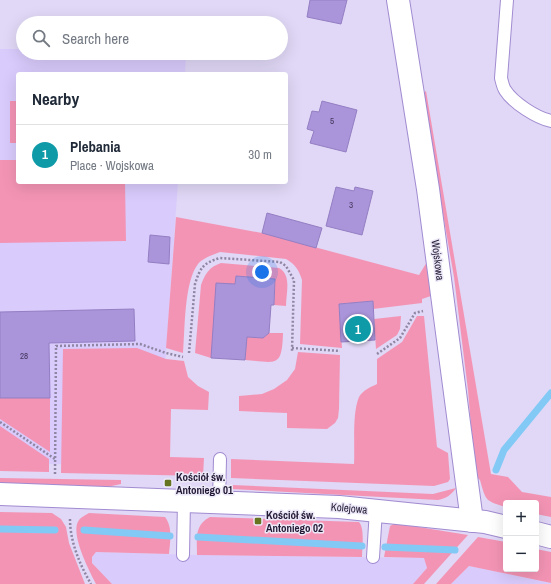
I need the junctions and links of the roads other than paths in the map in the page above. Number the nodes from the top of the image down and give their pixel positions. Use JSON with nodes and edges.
{"nodes":[{"id":1,"x":398,"y":0,"type":"edge"},
{"id":2,"x":507,"y":0,"type":"edge"},
{"id":3,"x":551,"y":121,"type":"edge"},
{"id":4,"x":220,"y":459,"type":"dead end"},
{"id":5,"x":0,"y":494,"type":"edge"},
{"id":6,"x":184,"y":500,"type":"junction"},
{"id":7,"x":219,"y":501,"type":"junction"},
{"id":8,"x":376,"y":510,"type":"junction"},
{"id":9,"x":472,"y":521,"type":"junction"},
{"id":10,"x":503,"y":526,"type":"edge"},
{"id":11,"x":539,"y":534,"type":"edge"},
{"id":12,"x":551,"y":537,"type":"edge"},
{"id":13,"x":183,"y":555,"type":"dead end"},
{"id":14,"x":373,"y":557,"type":"dead end"}],
"edges":[{"from":1,"to":9,"type":"street","name":"Wojskowa"},
{"from":2,"to":3,"type":"lane"},
{"from":4,"to":7,"type":"lane"},
{"from":5,"to":6,"type":"street","name":"Kolejowa"},
{"from":6,"to":7,"type":"street","name":"Kolejowa"},
{"from":6,"to":13,"type":"lane"},
{"from":7,"to":8,"type":"street","name":"Kolejowa"},
{"from":8,"to":9,"type":"street","name":"Kolejowa"},
{"from":8,"to":14,"type":"lane"},
{"from":9,"to":10,"type":"street","name":"Kolejowa"},
{"from":11,"to":12,"type":"street"}]}
